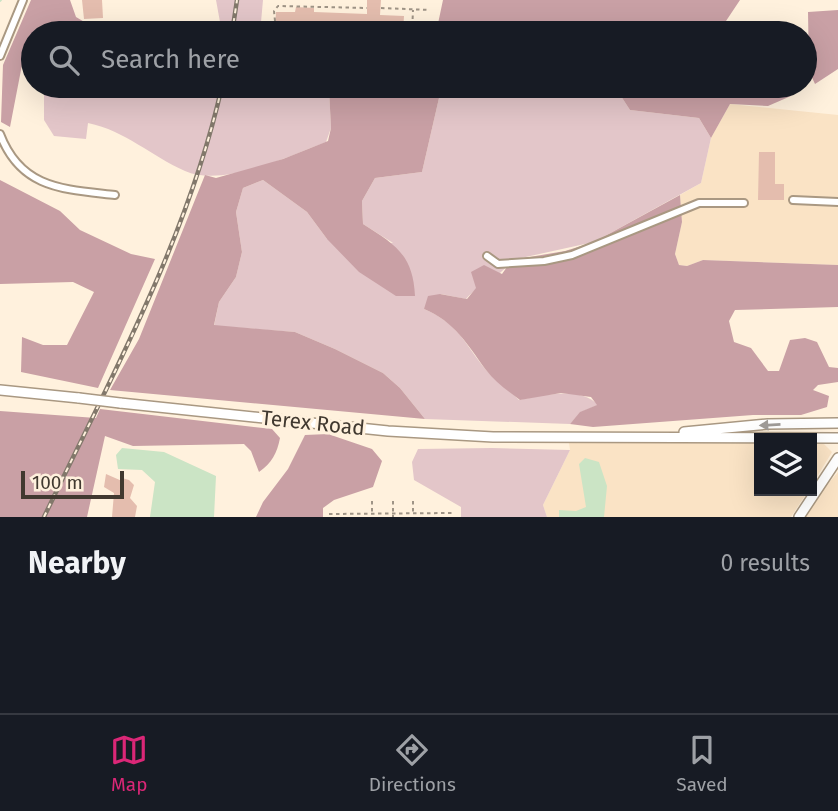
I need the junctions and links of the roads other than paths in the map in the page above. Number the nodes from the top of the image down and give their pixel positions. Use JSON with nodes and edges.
{"nodes":[{"id":1,"x":23,"y":0,"type":"edge"},
{"id":2,"x":0,"y":56,"type":"edge"},
{"id":3,"x":0,"y":134,"type":"edge"},
{"id":4,"x":115,"y":195,"type":"dead end"},
{"id":5,"x":793,"y":200,"type":"dead end"},
{"id":6,"x":838,"y":202,"type":"edge"},
{"id":7,"x":744,"y":203,"type":"dead end"},
{"id":8,"x":487,"y":256,"type":"dead end"},
{"id":9,"x":0,"y":390,"type":"edge"},
{"id":10,"x":838,"y":423,"type":"edge"},
{"id":11,"x":626,"y":437,"type":"junction"},
{"id":12,"x":838,"y":438,"type":"edge"},
{"id":13,"x":838,"y":458,"type":"edge"},
{"id":14,"x":799,"y":517,"type":"edge"}],
"edges":[{"from":1,"to":2,"type":"street"},
{"from":3,"to":4,"type":"street"},
{"from":5,"to":6,"type":"street"},
{"from":7,"to":8,"type":"street"},
{"from":9,"to":11,"type":"main road","name":"Terex Road","bridge":true},
{"from":10,"to":11,"type":"main road","name":"Terex Road","one_way":true},
{"from":11,"to":12,"type":"main road","name":"Terex Road"},
{"from":13,"to":14,"type":"main road"}]}
